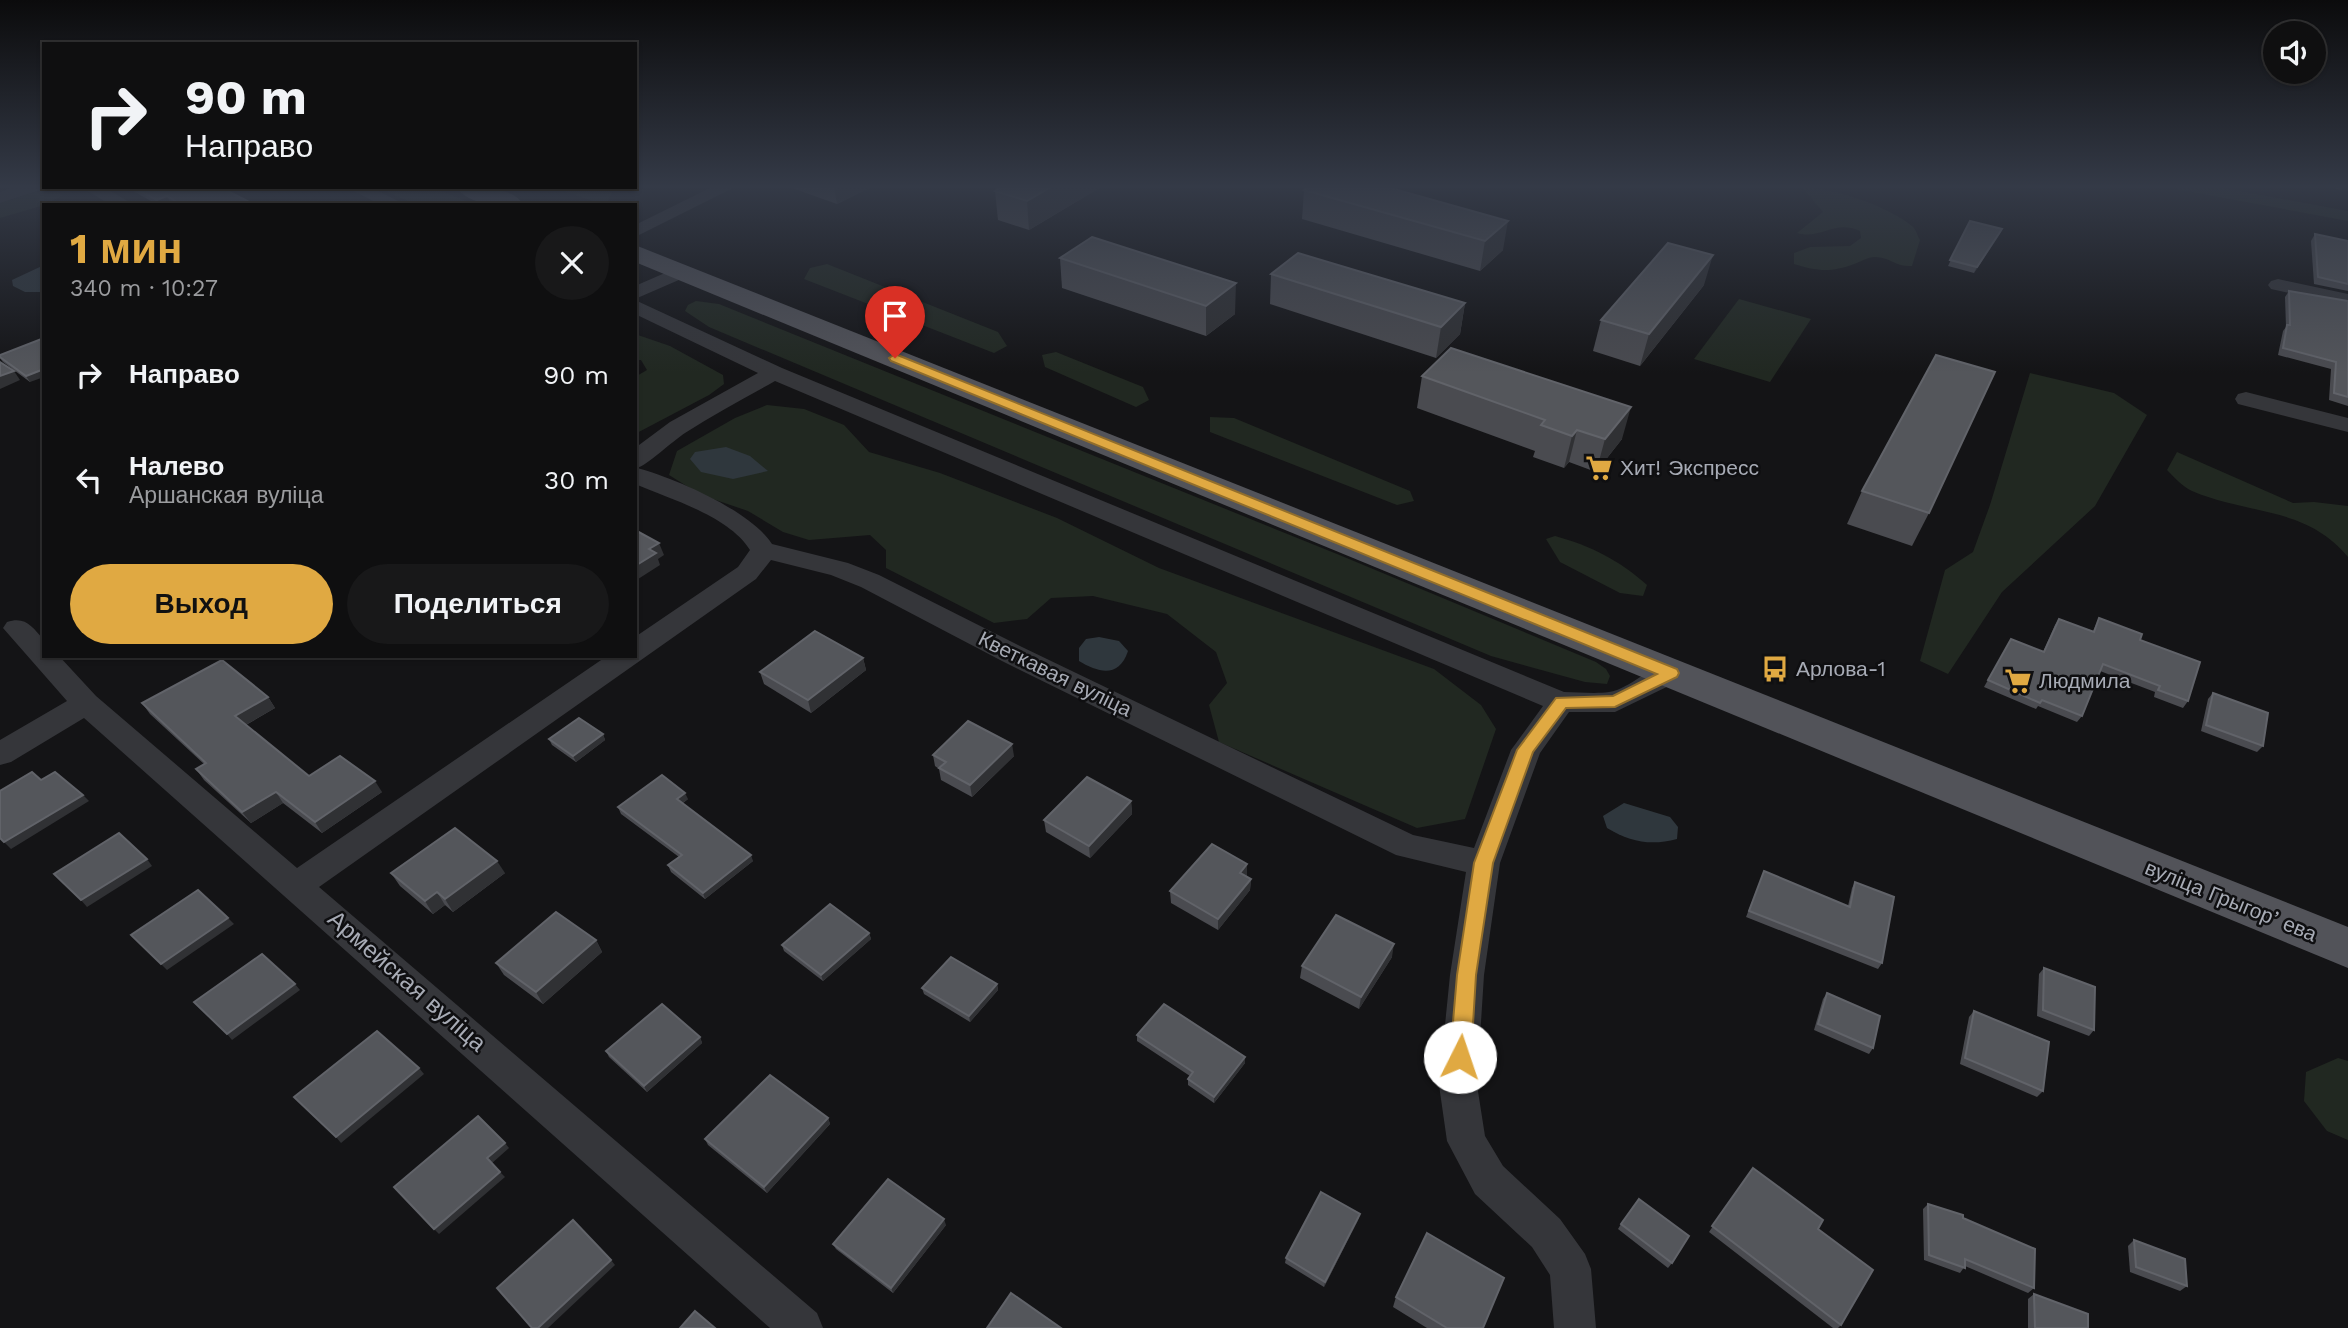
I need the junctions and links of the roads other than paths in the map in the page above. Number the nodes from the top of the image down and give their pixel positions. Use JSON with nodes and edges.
{"nodes":[{"id":1,"x":637,"y":254,"type":"edge"},
{"id":2,"x":681,"y":272,"type":"junction"},
{"id":3,"x":2278,"y":285,"type":"dead end"},
{"id":4,"x":637,"y":292,"type":"edge"},
{"id":5,"x":2348,"y":300,"type":"edge"},
{"id":6,"x":637,"y":307,"type":"edge"},
{"id":7,"x":774,"y":373,"type":"junction"},
{"id":8,"x":2246,"y":399,"type":"dead end"},
{"id":9,"x":2348,"y":425,"type":"edge"},
{"id":10,"x":637,"y":460,"type":"edge"},
{"id":11,"x":637,"y":476,"type":"edge"},
{"id":12,"x":763,"y":550,"type":"junction"},
{"id":13,"x":17,"y":628,"type":"dead end"},
{"id":14,"x":637,"y":649,"type":"edge"},
{"id":15,"x":42,"y":655,"type":"edge"},
{"id":16,"x":45,"y":658,"type":"edge"},
{"id":17,"x":624,"y":658,"type":"edge"},
{"id":18,"x":1671,"y":673,"type":"junction"},
{"id":19,"x":1561,"y":702,"type":"junction"},
{"id":20,"x":86,"y":703,"type":"junction"},
{"id":21,"x":0,"y":754,"type":"edge"},
{"id":22,"x":1483,"y":863,"type":"junction"},
{"id":23,"x":297,"y":885,"type":"junction"},
{"id":24,"x":2348,"y":948,"type":"edge"},
{"id":25,"x":802,"y":1328,"type":"edge"},
{"id":26,"x":1575,"y":1328,"type":"edge"}],
"edges":[{"from":1,"to":2,"type":"main road","name":"вуліца Грыгорʼева"},
{"from":2,"to":4,"type":"street"},
{"from":2,"to":18,"type":"main road","name":"вуліца Грыгорʼева"},
{"from":3,"to":5,"type":"street"},
{"from":6,"to":7,"type":"street"},
{"from":7,"to":10,"type":"street"},
{"from":7,"to":19,"type":"street"},
{"from":8,"to":9,"type":"street"},
{"from":11,"to":12,"type":"street"},
{"from":12,"to":14,"type":"street"},
{"from":12,"to":22,"type":"street","name":"Кветкавая вуліца"},
{"from":13,"to":15,"type":"street","name":"Армейская вуліца"},
{"from":16,"to":20,"type":"street","name":"Армейская вуліца"},
{"from":17,"to":23,"type":"street"},
{"from":18,"to":19,"type":"street"},
{"from":18,"to":24,"type":"main road","name":"вуліца Грыгорʼева"},
{"from":19,"to":22,"type":"street"},
{"from":20,"to":21,"type":"street"},
{"from":20,"to":23,"type":"street","name":"Армейская вуліца"},
{"from":22,"to":26,"type":"street"},
{"from":23,"to":25,"type":"street","name":"Армейская вуліца"}]}
